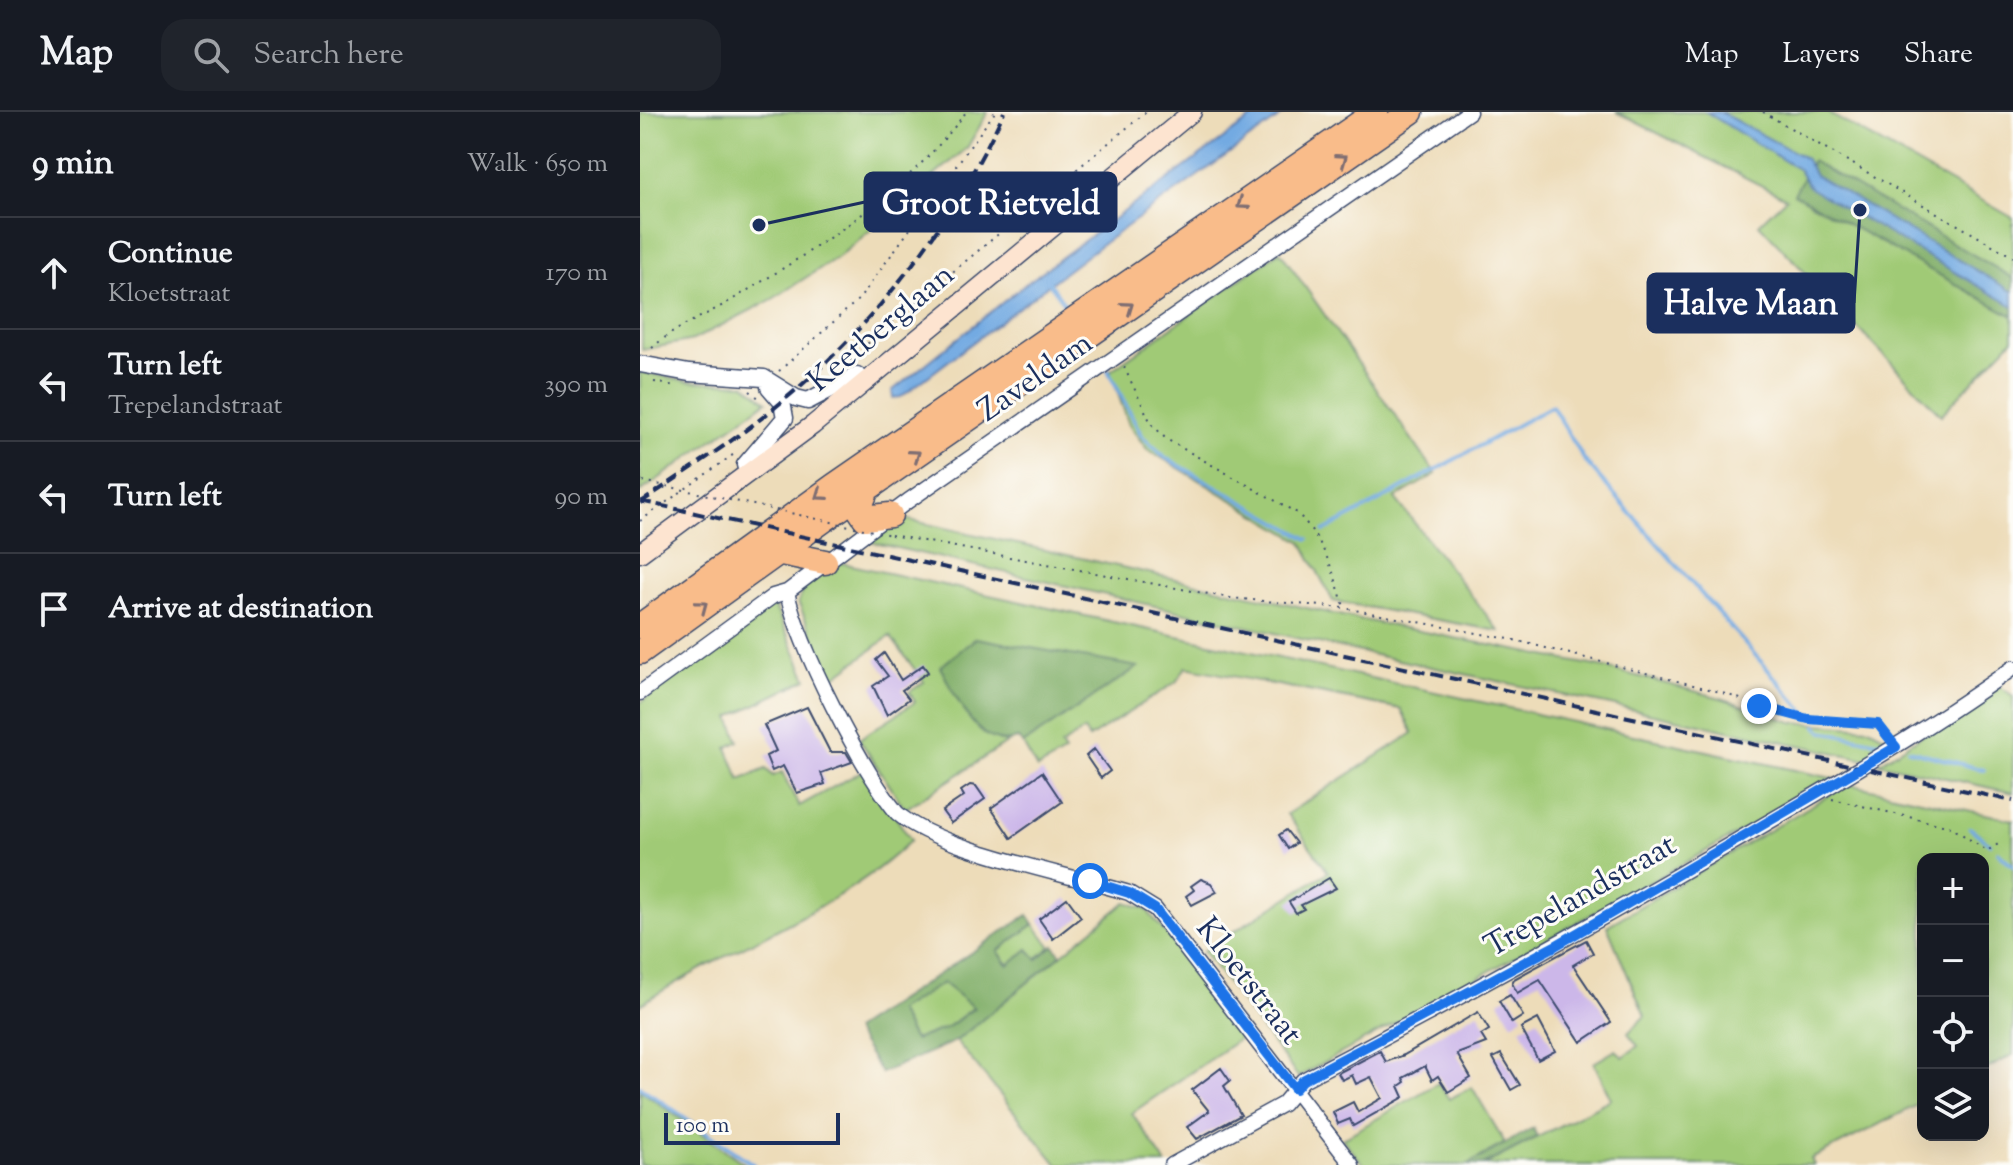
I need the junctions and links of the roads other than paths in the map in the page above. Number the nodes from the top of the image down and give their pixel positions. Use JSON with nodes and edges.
{"nodes":[{"id":1,"x":1174,"y":112,"type":"edge"},
{"id":2,"x":1192,"y":112,"type":"edge"},
{"id":3,"x":1376,"y":112,"type":"edge"},
{"id":4,"x":1411,"y":112,"type":"edge"},
{"id":5,"x":1469,"y":112,"type":"edge"},
{"id":6,"x":640,"y":364,"type":"edge"},
{"id":7,"x":851,"y":371,"type":"junction"},
{"id":8,"x":750,"y":377,"type":"junction"},
{"id":9,"x":745,"y":456,"type":"junction"},
{"id":10,"x":867,"y":489,"type":"junction"},
{"id":11,"x":891,"y":525,"type":"junction"},
{"id":12,"x":640,"y":540,"type":"edge"},
{"id":13,"x":776,"y":552,"type":"junction"},
{"id":14,"x":640,"y":553,"type":"edge"},
{"id":15,"x":825,"y":562,"type":"junction"},
{"id":16,"x":787,"y":592,"type":"junction"},
{"id":17,"x":640,"y":626,"type":"edge"},
{"id":18,"x":640,"y":652,"type":"edge"},
{"id":19,"x":2013,"y":668,"type":"edge"},
{"id":20,"x":640,"y":693,"type":"edge"},
{"id":21,"x":1295,"y":1089,"type":"junction"},
{"id":22,"x":1172,"y":1165,"type":"edge"},
{"id":23,"x":1352,"y":1165,"type":"edge"}],
"edges":[{"from":1,"to":7,"type":"main road","name":"Keetberglaan"},
{"from":2,"to":14,"type":"main road","name":"Keetberglaan"},
{"from":3,"to":17,"type":"highway","one_way":true},
{"from":10,"to":4,"type":"highway","one_way":true},
{"from":5,"to":11,"type":"street","name":"Zaveldam"},
{"from":6,"to":8,"type":"street"},
{"from":7,"to":8,"type":"street"},
{"from":7,"to":9,"type":"main road","name":"Keetberglaan"},
{"from":8,"to":9,"type":"street"},
{"from":9,"to":12,"type":"main road","name":"Keetberglaan"},
{"from":10,"to":11,"type":"highway"},
{"from":10,"to":13,"type":"highway"},
{"from":11,"to":15,"type":"street","name":"Zaveldam"},
{"from":13,"to":15,"type":"highway"},
{"from":18,"to":13,"type":"highway","one_way":true},
{"from":15,"to":16,"type":"street","name":"Zaveldam"},
{"from":16,"to":20,"type":"street","name":"Zaveldam"},
{"from":16,"to":21,"type":"street","name":"Kloetstraat"},
{"from":19,"to":21,"type":"street","name":"Trepelandstraat"},
{"from":21,"to":22,"type":"street","name":"Trepelandstraat"},
{"from":21,"to":23,"type":"street","name":"Kloetstraat"}]}
